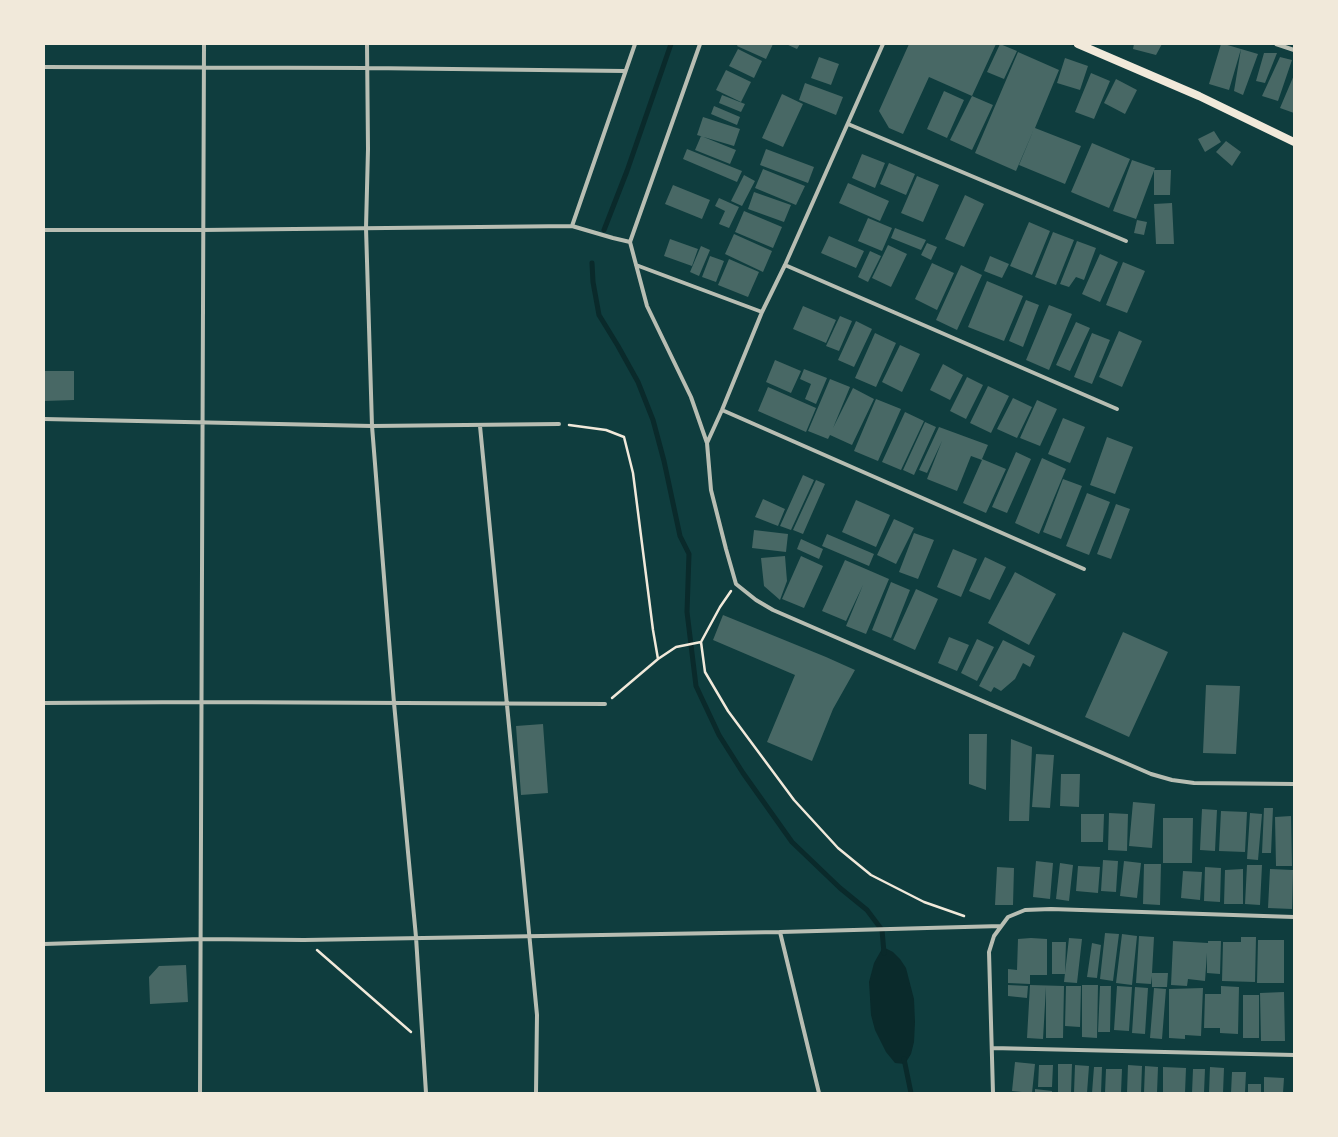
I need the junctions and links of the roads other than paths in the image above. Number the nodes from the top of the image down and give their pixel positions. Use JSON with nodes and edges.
{"nodes":[{"id":1,"x":204,"y":44,"type":"edge"},
{"id":2,"x":368,"y":44,"type":"edge"},
{"id":3,"x":635,"y":44,"type":"edge"},
{"id":4,"x":700,"y":44,"type":"edge"},
{"id":5,"x":883,"y":44,"type":"edge"},
{"id":6,"x":1078,"y":44,"type":"edge"},
{"id":7,"x":1276,"y":44,"type":"edge"},
{"id":8,"x":1294,"y":50,"type":"edge"},
{"id":9,"x":44,"y":67,"type":"edge"},
{"id":10,"x":367,"y":68,"type":"junction"},
{"id":11,"x":203,"y":69,"type":"junction"},
{"id":12,"x":626,"y":71,"type":"junction"},
{"id":13,"x":848,"y":124,"type":"junction"},
{"id":14,"x":1294,"y":142,"type":"edge"},
{"id":15,"x":572,"y":226,"type":"junction"},
{"id":16,"x":366,"y":228,"type":"junction"},
{"id":17,"x":44,"y":230,"type":"edge"},
{"id":18,"x":202,"y":230,"type":"junction"},
{"id":19,"x":1126,"y":241,"type":"dead end"},
{"id":20,"x":630,"y":242,"type":"junction"},
{"id":21,"x":636,"y":265,"type":"junction"},
{"id":22,"x":785,"y":265,"type":"junction"},
{"id":23,"x":762,"y":312,"type":"junction"},
{"id":24,"x":722,"y":410,"type":"junction"},
{"id":25,"x":1117,"y":410,"type":"dead end"},
{"id":26,"x":44,"y":419,"type":"edge"},
{"id":27,"x":202,"y":421,"type":"junction"},
{"id":28,"x":559,"y":424,"type":"road end"},
{"id":29,"x":372,"y":426,"type":"junction"},
{"id":30,"x":480,"y":426,"type":"junction"},
{"id":31,"x":707,"y":444,"type":"junction"},
{"id":32,"x":1084,"y":569,"type":"dead end"},
{"id":33,"x":202,"y":702,"type":"junction"},
{"id":34,"x":44,"y":703,"type":"edge"},
{"id":35,"x":394,"y":703,"type":"junction"},
{"id":36,"x":508,"y":704,"type":"junction"},
{"id":37,"x":605,"y":704,"type":"road end"},
{"id":38,"x":1294,"y":784,"type":"edge"},
{"id":39,"x":1294,"y":917,"type":"edge"},
{"id":40,"x":1001,"y":926,"type":"junction"},
{"id":41,"x":780,"y":932,"type":"junction"},
{"id":42,"x":529,"y":935,"type":"junction"},
{"id":43,"x":416,"y":937,"type":"junction"},
{"id":44,"x":201,"y":939,"type":"junction"},
{"id":45,"x":44,"y":944,"type":"edge"},
{"id":46,"x":992,"y":1048,"type":"junction"},
{"id":47,"x":1294,"y":1055,"type":"edge"},
{"id":48,"x":200,"y":1093,"type":"edge"},
{"id":49,"x":426,"y":1093,"type":"edge"},
{"id":50,"x":536,"y":1093,"type":"edge"},
{"id":51,"x":819,"y":1093,"type":"edge"},
{"id":52,"x":994,"y":1093,"type":"edge"}],
"edges":[{"from":1,"to":11,"type":"street"},
{"from":2,"to":10,"type":"street"},
{"from":3,"to":12,"type":"street"},
{"from":4,"to":20,"type":"street"},
{"from":5,"to":13,"type":"street"},
{"from":6,"to":14,"type":"main road"},
{"from":7,"to":8,"type":"street"},
{"from":9,"to":11,"type":"street"},
{"from":10,"to":11,"type":"street"},
{"from":10,"to":12,"type":"street"},
{"from":10,"to":16,"type":"street"},
{"from":11,"to":18,"type":"street"},
{"from":12,"to":15,"type":"street"},
{"from":13,"to":19,"type":"street"},
{"from":13,"to":22,"type":"street"},
{"from":15,"to":16,"type":"street"},
{"from":15,"to":20,"type":"street"},
{"from":16,"to":18,"type":"street"},
{"from":16,"to":29,"type":"street"},
{"from":17,"to":18,"type":"street"},
{"from":18,"to":27,"type":"street"},
{"from":20,"to":21,"type":"street"},
{"from":21,"to":23,"type":"street"},
{"from":21,"to":31,"type":"street"},
{"from":22,"to":23,"type":"street"},
{"from":22,"to":25,"type":"street"},
{"from":23,"to":24,"type":"street"},
{"from":24,"to":31,"type":"street"},
{"from":24,"to":32,"type":"street"},
{"from":26,"to":27,"type":"street"},
{"from":27,"to":29,"type":"street"},
{"from":27,"to":33,"type":"street"},
{"from":28,"to":30,"type":"street"},
{"from":29,"to":30,"type":"street"},
{"from":29,"to":35,"type":"street"},
{"from":30,"to":36,"type":"street"},
{"from":31,"to":38,"type":"street"},
{"from":33,"to":34,"type":"street"},
{"from":33,"to":35,"type":"street"},
{"from":33,"to":44,"type":"street"},
{"from":35,"to":36,"type":"street"},
{"from":35,"to":43,"type":"street"},
{"from":36,"to":37,"type":"street"},
{"from":36,"to":42,"type":"street"},
{"from":39,"to":40,"type":"street"},
{"from":40,"to":41,"type":"street"},
{"from":40,"to":46,"type":"street"},
{"from":41,"to":42,"type":"street"},
{"from":41,"to":51,"type":"street"},
{"from":42,"to":43,"type":"street"},
{"from":42,"to":50,"type":"street"},
{"from":43,"to":44,"type":"street"},
{"from":43,"to":49,"type":"street"},
{"from":44,"to":45,"type":"street"},
{"from":44,"to":48,"type":"street"},
{"from":46,"to":47,"type":"street"},
{"from":46,"to":52,"type":"street"}]}
